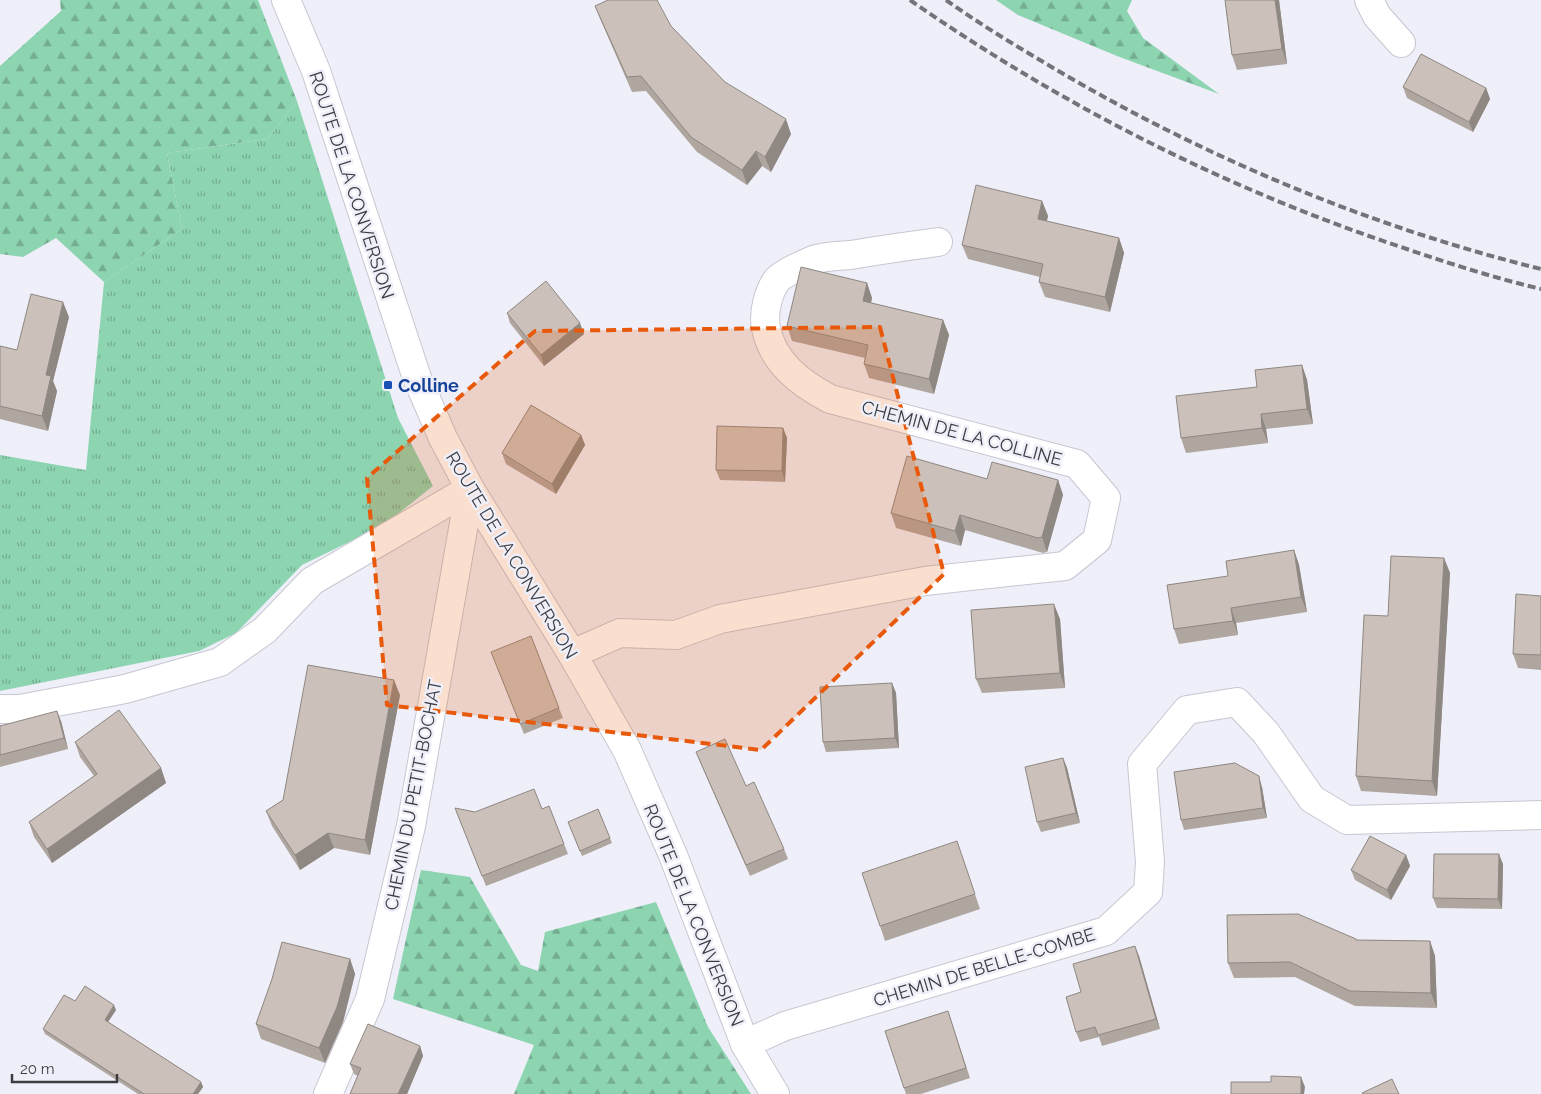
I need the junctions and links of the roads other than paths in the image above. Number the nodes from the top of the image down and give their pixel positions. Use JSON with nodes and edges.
{"nodes":[{"id":1,"x":286,"y":0,"type":"edge"},
{"id":2,"x":1369,"y":0,"type":"edge"},
{"id":3,"x":1402,"y":43,"type":"dead end"},
{"id":4,"x":938,"y":242,"type":"dead end"},
{"id":5,"x":470,"y":489,"type":"junction"},
{"id":6,"x":572,"y":654,"type":"junction"},
{"id":7,"x":0,"y":710,"type":"edge"},
{"id":8,"x":1541,"y":815,"type":"edge"},
{"id":9,"x":745,"y":1044,"type":"junction"},
{"id":10,"x":328,"y":1094,"type":"edge"},
{"id":11,"x":775,"y":1094,"type":"edge"}],
"edges":[{"from":1,"to":5,"type":"street","name":"ROUTE DE LA CONVERSION"},
{"from":2,"to":3,"type":"street"},
{"from":4,"to":6,"type":"street","name":"CHEMIN DE LA COLLINE"},
{"from":5,"to":6,"type":"street","name":"ROUTE DE LA CONVERSION"},
{"from":5,"to":7,"type":"street"},
{"from":5,"to":10,"type":"street","name":"CHEMIN DU PETIT-BOCHAT"},
{"from":6,"to":9,"type":"street","name":"ROUTE DE LA CONVERSION"},
{"from":8,"to":9,"type":"street","name":"CHEMIN DE BELLE-COMBE"},
{"from":9,"to":11,"type":"street","name":"ROUTE DE LA CONVERSION"}]}
